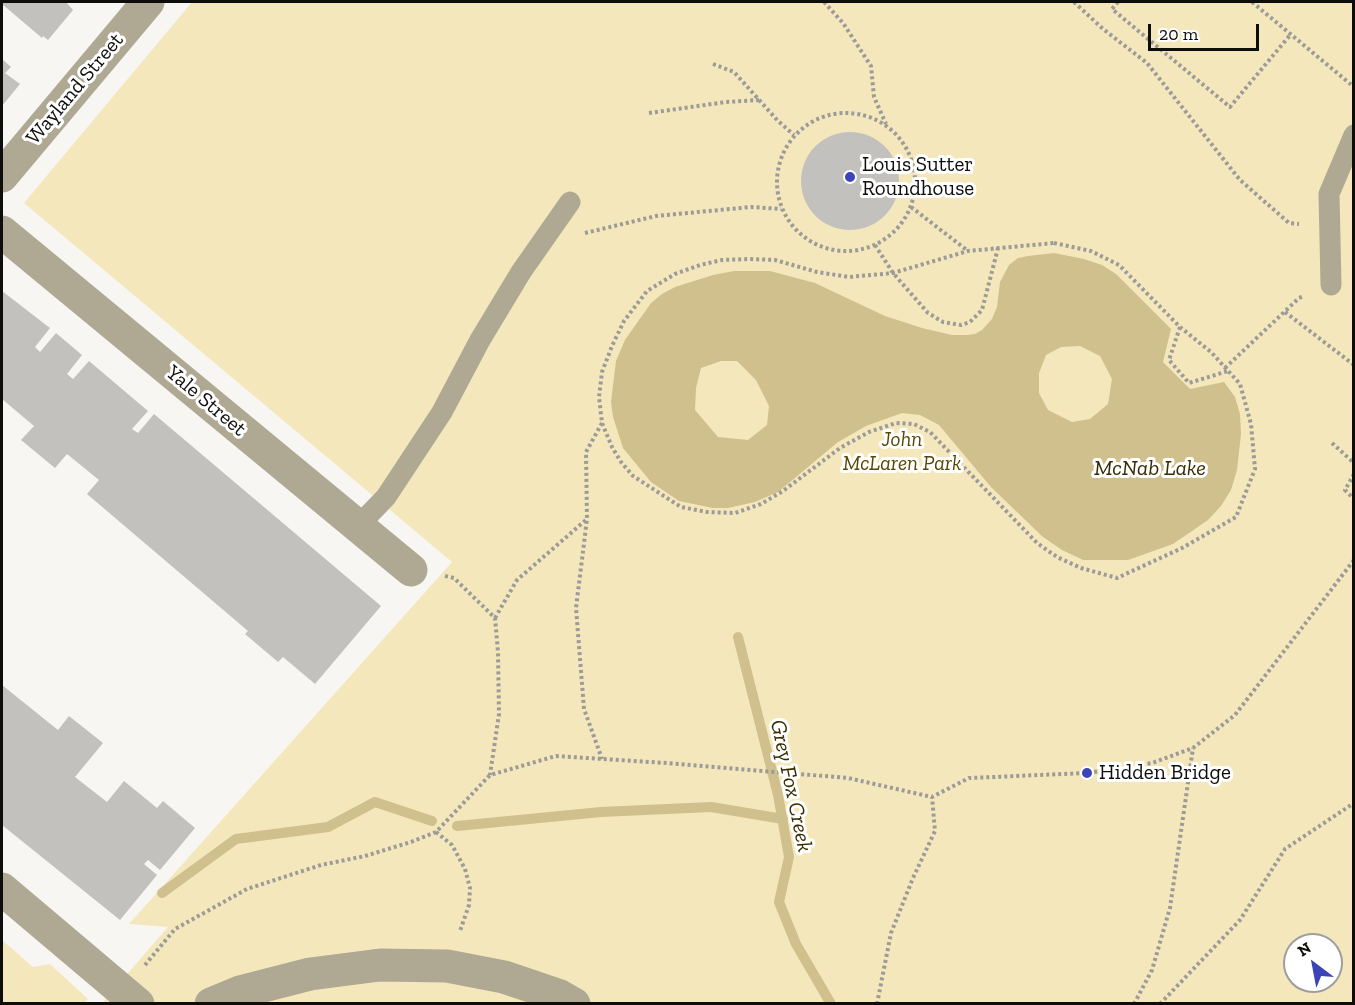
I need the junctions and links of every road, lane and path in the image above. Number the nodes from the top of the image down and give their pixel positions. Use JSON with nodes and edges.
{"nodes":[{"id":1,"x":148,"y":2,"type":"edge"},
{"id":2,"x":824,"y":2,"type":"edge"},
{"id":3,"x":1074,"y":2,"type":"edge"},
{"id":4,"x":1118,"y":2,"type":"edge"},
{"id":5,"x":1252,"y":2,"type":"edge"},
{"id":6,"x":1291,"y":34,"type":"junction"},
{"id":7,"x":713,"y":64,"type":"dead end"},
{"id":8,"x":1353,"y":87,"type":"edge"},
{"id":9,"x":759,"y":100,"type":"junction"},
{"id":10,"x":649,"y":113,"type":"dead end"},
{"id":11,"x":886,"y":124,"type":"junction"},
{"id":12,"x":794,"y":135,"type":"junction"},
{"id":13,"x":1353,"y":135,"type":"edge"},
{"id":14,"x":2,"y":176,"type":"edge"},
{"id":15,"x":570,"y":202,"type":"dead end"},
{"id":16,"x":911,"y":207,"type":"junction"},
{"id":17,"x":781,"y":209,"type":"junction"},
{"id":18,"x":1330,"y":228,"type":"junction"},
{"id":19,"x":2,"y":232,"type":"edge"},
{"id":20,"x":543,"y":240,"type":"junction"},
{"id":21,"x":875,"y":245,"type":"junction"},
{"id":22,"x":998,"y":248,"type":"junction"},
{"id":23,"x":969,"y":251,"type":"junction"},
{"id":24,"x":893,"y":273,"type":"junction"},
{"id":25,"x":1331,"y":285,"type":"joint"},
{"id":26,"x":1285,"y":312,"type":"junction"},
{"id":27,"x":1180,"y":327,"type":"junction"},
{"id":28,"x":1353,"y":365,"type":"edge"},
{"id":29,"x":1226,"y":370,"type":"junction"},
{"id":30,"x":602,"y":423,"type":"junction"},
{"id":31,"x":1332,"y":443,"type":"dead end"},
{"id":32,"x":1353,"y":463,"type":"edge"},
{"id":33,"x":1353,"y":474,"type":"edge"},
{"id":34,"x":1353,"y":499,"type":"edge"},
{"id":35,"x":587,"y":519,"type":"junction"},
{"id":36,"x":358,"y":526,"type":"junction"},
{"id":37,"x":1353,"y":560,"type":"edge"},
{"id":38,"x":411,"y":570,"type":"joint"},
{"id":39,"x":495,"y":618,"type":"junction"},
{"id":40,"x":1193,"y":748,"type":"junction"},
{"id":41,"x":603,"y":759,"type":"junction"},
{"id":42,"x":490,"y":775,"type":"junction"},
{"id":43,"x":932,"y":797,"type":"junction"},
{"id":44,"x":1353,"y":803,"type":"edge"},
{"id":45,"x":436,"y":832,"type":"junction"},
{"id":46,"x":2,"y":889,"type":"edge"},
{"id":47,"x":447,"y":966,"type":"junction"},
{"id":48,"x":130,"y":997,"type":"edge"},
{"id":49,"x":211,"y":1004,"type":"edge"},
{"id":50,"x":574,"y":1004,"type":"edge"},
{"id":51,"x":877,"y":1004,"type":"edge"},
{"id":52,"x":1134,"y":1004,"type":"edge"},
{"id":53,"x":1160,"y":1004,"type":"edge"}],
"edges":[{"from":1,"to":14,"type":"street","name":"Wayland Street"},
{"from":2,"to":11,"type":"path"},
{"from":3,"to":18,"type":"path"},
{"from":4,"to":6,"type":"path"},
{"from":5,"to":6,"type":"path"},
{"from":6,"to":8,"type":"path"},
{"from":7,"to":9,"type":"path"},
{"from":9,"to":10,"type":"path"},
{"from":9,"to":12,"type":"path"},
{"from":11,"to":12,"type":"path"},
{"from":11,"to":16,"type":"path"},
{"from":12,"to":17,"type":"path"},
{"from":13,"to":18,"type":"lane"},
{"from":15,"to":20,"type":"lane"},
{"from":16,"to":21,"type":"path"},
{"from":16,"to":23,"type":"path"},
{"from":17,"to":20,"type":"path"},
{"from":17,"to":21,"type":"path"},
{"from":18,"to":25,"type":"lane"},
{"from":19,"to":36,"type":"street","name":"Yale Street"},
{"from":20,"to":36,"type":"lane"},
{"from":21,"to":24,"type":"path"},
{"from":22,"to":23,"type":"path"},
{"from":22,"to":24,"type":"path"},
{"from":22,"to":27,"type":"path"},
{"from":23,"to":24,"type":"path"},
{"from":24,"to":30,"type":"path"},
{"from":25,"to":26,"type":"path"},
{"from":26,"to":28,"type":"path"},
{"from":26,"to":29,"type":"path"},
{"from":27,"to":29,"type":"path"},
{"from":27,"to":29,"type":"path"},
{"from":29,"to":30,"type":"path"},
{"from":30,"to":35,"type":"path"},
{"from":31,"to":32,"type":"path"},
{"from":33,"to":34,"type":"path"},
{"from":35,"to":39,"type":"path"},
{"from":35,"to":41,"type":"path"},
{"from":36,"to":38,"type":"street","name":"Yale Street"},
{"from":37,"to":40,"type":"path"},
{"from":38,"to":39,"type":"path"},
{"from":39,"to":42,"type":"path"},
{"from":40,"to":43,"type":"path"},
{"from":40,"to":52,"type":"path"},
{"from":41,"to":42,"type":"path"},
{"from":41,"to":43,"type":"path"},
{"from":42,"to":45,"type":"path"},
{"from":43,"to":51,"type":"path"},
{"from":44,"to":53,"type":"path"},
{"from":45,"to":47,"type":"path"},
{"from":45,"to":48,"type":"path"},
{"from":46,"to":48,"type":"street"},
{"from":47,"to":49,"type":"street"},
{"from":47,"to":50,"type":"street"}]}
